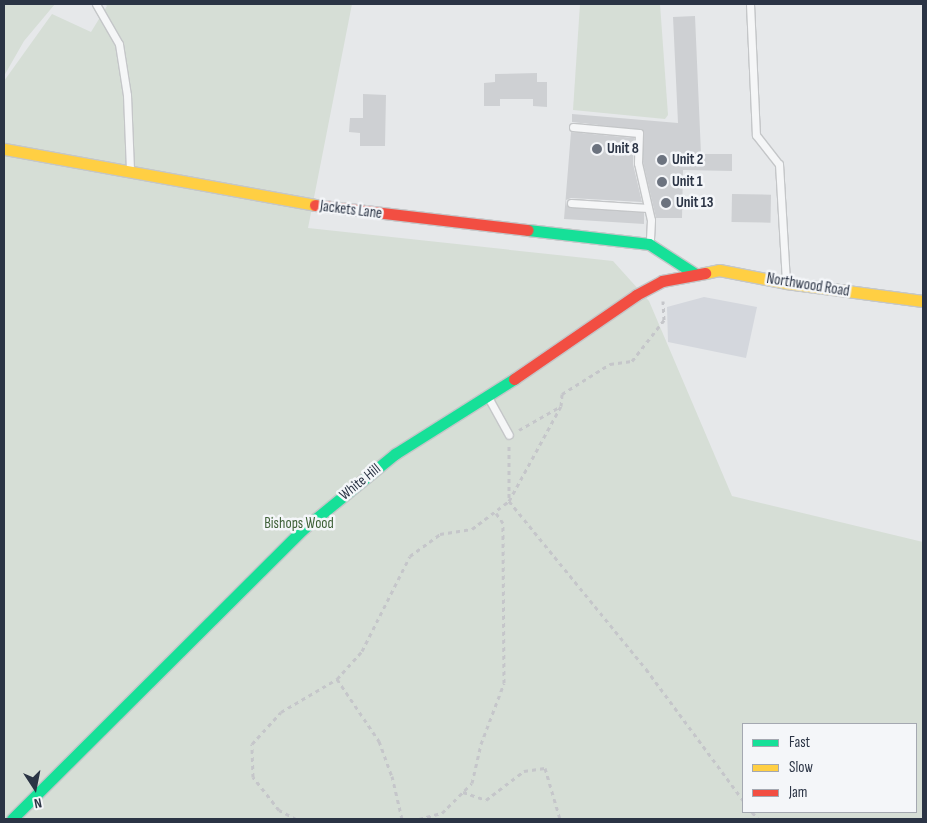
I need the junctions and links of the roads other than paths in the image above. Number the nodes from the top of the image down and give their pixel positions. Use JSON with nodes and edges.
{"nodes":[{"id":1,"x":96,"y":4,"type":"edge"},
{"id":2,"x":750,"y":4,"type":"edge"},
{"id":3,"x":573,"y":127,"type":"dead end"},
{"id":4,"x":4,"y":149,"type":"edge"},
{"id":5,"x":130,"y":173,"type":"junction"},
{"id":6,"x":571,"y":203,"type":"dead end"},
{"id":7,"x":648,"y":208,"type":"junction"},
{"id":8,"x":649,"y":244,"type":"junction"},
{"id":9,"x":694,"y":273,"type":"junction"},
{"id":10,"x":786,"y":284,"type":"junction"},
{"id":11,"x":923,"y":301,"type":"edge"},
{"id":12,"x":488,"y":396,"type":"junction"},
{"id":13,"x":509,"y":435,"type":"road end"},
{"id":14,"x":12,"y":819,"type":"edge"}],
"edges":[{"from":1,"to":5,"type":"lane"},
{"from":2,"to":10,"type":"lane"},
{"from":3,"to":7,"type":"lane"},
{"from":4,"to":5,"type":"street","name":"Jackets Lane"},
{"from":5,"to":8,"type":"street","name":"Jackets Lane"},
{"from":6,"to":7,"type":"lane"},
{"from":7,"to":8,"type":"lane"},
{"from":8,"to":9,"type":"street","name":"Jackets Lane"},
{"from":9,"to":10,"type":"street","name":"Northwood Road"},
{"from":9,"to":12,"type":"street","name":"White Hill"},
{"from":10,"to":11,"type":"street","name":"Northwood Road"},
{"from":12,"to":13,"type":"lane"},
{"from":12,"to":14,"type":"street","name":"White Hill"}]}
